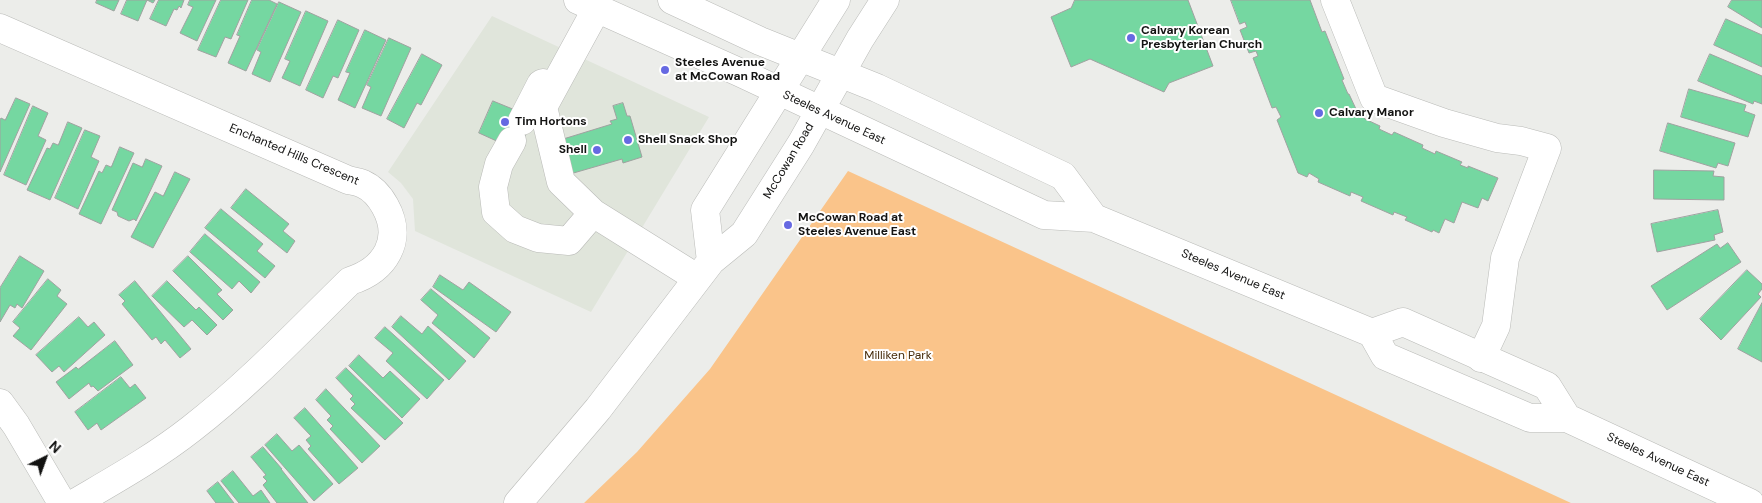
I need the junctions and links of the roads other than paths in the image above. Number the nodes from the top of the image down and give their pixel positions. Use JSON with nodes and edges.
{"nodes":[{"id":1,"x":672,"y":0,"type":"edge"},
{"id":2,"x":836,"y":0,"type":"edge"},
{"id":3,"x":885,"y":0,"type":"edge"},
{"id":4,"x":1335,"y":0,"type":"edge"},
{"id":5,"x":587,"y":4,"type":"edge"},
{"id":6,"x":0,"y":28,"type":"edge"},
{"id":7,"x":801,"y":58,"type":"junction"},
{"id":8,"x":840,"y":73,"type":"junction"},
{"id":9,"x":560,"y":75,"type":"junction"},
{"id":10,"x":779,"y":92,"type":"junction"},
{"id":11,"x":819,"y":111,"type":"junction"},
{"id":12,"x":593,"y":213,"type":"junction"},
{"id":13,"x":1094,"y":218,"type":"junction"},
{"id":14,"x":704,"y":270,"type":"junction"},
{"id":15,"x":1372,"y":333,"type":"junction"},
{"id":16,"x":1481,"y":358,"type":"junction"},
{"id":17,"x":0,"y":403,"type":"edge"},
{"id":18,"x":1567,"y":418,"type":"junction"},
{"id":19,"x":62,"y":503,"type":"edge"},
{"id":20,"x":74,"y":503,"type":"edge"},
{"id":21,"x":518,"y":503,"type":"edge"},
{"id":22,"x":1750,"y":503,"type":"edge"}],
"edges":[{"from":1,"to":7,"type":"main road"},
{"from":2,"to":7,"type":"main road"},
{"from":3,"to":8,"type":"main road","name":"McCowan Road"},
{"from":4,"to":16,"type":"main road"},
{"from":5,"to":9,"type":"main road"},
{"from":5,"to":10,"type":"main road","name":"Steeles Avenue East"},
{"from":6,"to":20,"type":"main road","name":"Enchanted Hills Crescent"},
{"from":7,"to":8,"type":"main road"},
{"from":7,"to":10,"type":"main road"},
{"from":8,"to":11,"type":"main road","name":"McCowan Road"},
{"from":8,"to":13,"type":"main road"},
{"from":9,"to":12,"type":"main road"},
{"from":9,"to":12,"type":"main road"},
{"from":10,"to":11,"type":"main road","name":"Steeles Avenue East"},
{"from":10,"to":14,"type":"main road"},
{"from":11,"to":13,"type":"main road","name":"Steeles Avenue East"},
{"from":11,"to":14,"type":"main road","name":"McCowan Road"},
{"from":12,"to":14,"type":"main road"},
{"from":13,"to":15,"type":"main road","name":"Steeles Avenue East"},
{"from":14,"to":21,"type":"main road","name":"McCowan Road"},
{"from":15,"to":16,"type":"main road"},
{"from":15,"to":18,"type":"main road","name":"Steeles Avenue East"},
{"from":16,"to":18,"type":"main road"},
{"from":17,"to":19,"type":"main road"},
{"from":18,"to":22,"type":"main road","name":"Steeles Avenue East"}]}
